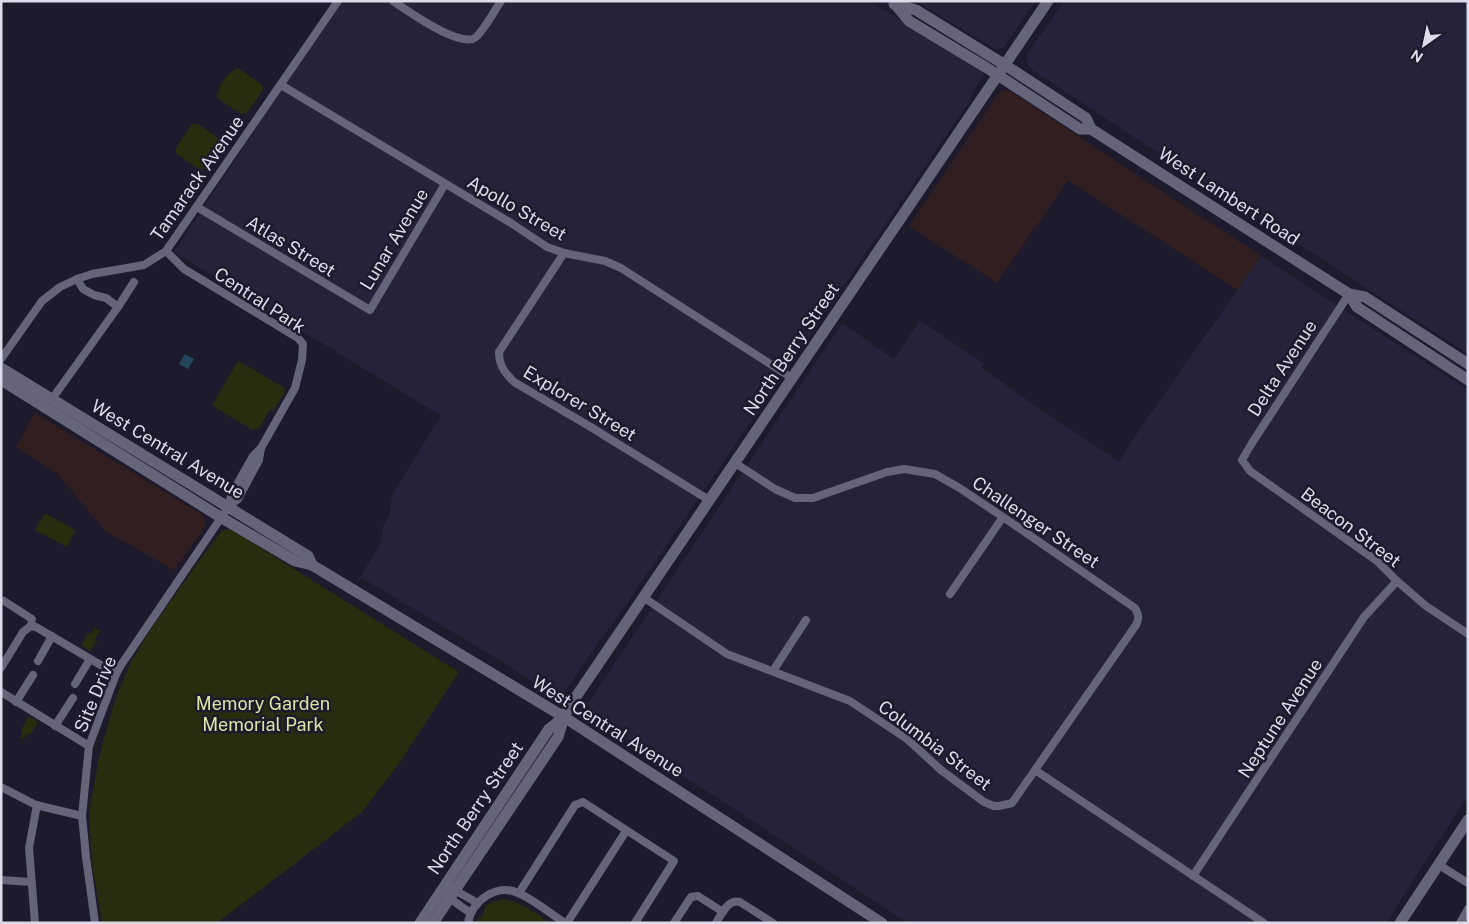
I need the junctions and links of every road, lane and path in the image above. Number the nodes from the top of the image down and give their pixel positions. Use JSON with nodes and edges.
{"nodes":[{"id":1,"x":338,"y":1,"type":"edge"},
{"id":2,"x":500,"y":1,"type":"edge"},
{"id":3,"x":1048,"y":1,"type":"edge"},
{"id":4,"x":397,"y":2,"type":"edge"},
{"id":5,"x":892,"y":3,"type":"edge"},
{"id":6,"x":1005,"y":65,"type":"junction"},
{"id":7,"x":998,"y":76,"type":"junction"},
{"id":8,"x":281,"y":85,"type":"junction"},
{"id":9,"x":1090,"y":129,"type":"junction"},
{"id":10,"x":445,"y":184,"type":"junction"},
{"id":11,"x":197,"y":206,"type":"junction"},
{"id":12,"x":166,"y":251,"type":"junction"},
{"id":13,"x":564,"y":253,"type":"junction"},
{"id":14,"x":77,"y":279,"type":"junction"},
{"id":15,"x":134,"y":282,"type":"dead end"},
{"id":16,"x":1348,"y":294,"type":"junction"},
{"id":17,"x":118,"y":306,"type":"junction"},
{"id":18,"x":370,"y":310,"type":"joint"},
{"id":19,"x":1,"y":359,"type":"edge"},
{"id":20,"x":1468,"y":364,"type":"edge"},
{"id":21,"x":1,"y":368,"type":"edge"},
{"id":22,"x":792,"y":378,"type":"junction"},
{"id":23,"x":1,"y":380,"type":"edge"},
{"id":24,"x":1468,"y":380,"type":"edge"},
{"id":25,"x":295,"y":390,"type":"joint"},
{"id":26,"x":52,"y":399,"type":"junction"},
{"id":27,"x":1242,"y":460,"type":"joint"},
{"id":28,"x":735,"y":463,"type":"junction"},
{"id":29,"x":709,"y":500,"type":"junction"},
{"id":30,"x":229,"y":506,"type":"junction"},
{"id":31,"x":1003,"y":517,"type":"junction"},
{"id":32,"x":222,"y":518,"type":"junction"},
{"id":33,"x":312,"y":565,"type":"junction"},
{"id":34,"x":1397,"y":582,"type":"junction"},
{"id":35,"x":950,"y":594,"type":"dead end"},
{"id":36,"x":643,"y":597,"type":"junction"},
{"id":37,"x":4,"y":601,"type":"dead end"},
{"id":38,"x":806,"y":620,"type":"dead end"},
{"id":39,"x":32,"y":626,"type":"junction"},
{"id":40,"x":1468,"y":634,"type":"edge"},
{"id":41,"x":52,"y":636,"type":"junction"},
{"id":42,"x":1,"y":650,"type":"edge"},
{"id":43,"x":9,"y":655,"type":"junction"},
{"id":44,"x":90,"y":659,"type":"junction"},
{"id":45,"x":38,"y":661,"type":"dead end"},
{"id":46,"x":1,"y":668,"type":"edge"},
{"id":47,"x":772,"y":671,"type":"junction"},
{"id":48,"x":116,"y":674,"type":"junction"},
{"id":49,"x":33,"y":675,"type":"dead end"},
{"id":50,"x":75,"y":684,"type":"dead end"},
{"id":51,"x":1,"y":692,"type":"edge"},
{"id":52,"x":73,"y":698,"type":"dead end"},
{"id":53,"x":16,"y":702,"type":"junction"},
{"id":54,"x":564,"y":716,"type":"junction"},
{"id":55,"x":55,"y":726,"type":"junction"},
{"id":56,"x":89,"y":746,"type":"junction"},
{"id":57,"x":1035,"y":770,"type":"junction"},
{"id":58,"x":1,"y":787,"type":"edge"},
{"id":59,"x":37,"y":805,"type":"junction"},
{"id":60,"x":82,"y":816,"type":"junction"},
{"id":61,"x":1468,"y":820,"type":"edge"},
{"id":62,"x":626,"y":831,"type":"junction"},
{"id":63,"x":1438,"y":864,"type":"junction"},
{"id":64,"x":1193,"y":876,"type":"junction"},
{"id":65,"x":1,"y":880,"type":"edge"},
{"id":66,"x":31,"y":882,"type":"junction"},
{"id":67,"x":1468,"y":883,"type":"edge"},
{"id":68,"x":447,"y":891,"type":"junction"},
{"id":69,"x":519,"y":893,"type":"junction"},
{"id":70,"x":476,"y":905,"type":"junction"},
{"id":71,"x":1468,"y":909,"type":"edge"},
{"id":72,"x":723,"y":912,"type":"junction"},
{"id":73,"x":471,"y":913,"type":"junction"},
{"id":74,"x":760,"y":919,"type":"edge"},
{"id":75,"x":35,"y":923,"type":"edge"},
{"id":76,"x":95,"y":923,"type":"edge"},
{"id":77,"x":420,"y":923,"type":"edge"},
{"id":78,"x":433,"y":923,"type":"edge"},
{"id":79,"x":468,"y":923,"type":"edge"},
{"id":80,"x":566,"y":923,"type":"edge"},
{"id":81,"x":635,"y":923,"type":"edge"},
{"id":82,"x":674,"y":923,"type":"edge"},
{"id":83,"x":716,"y":923,"type":"edge"},
{"id":84,"x":773,"y":923,"type":"edge"},
{"id":85,"x":882,"y":923,"type":"edge"},
{"id":86,"x":1264,"y":923,"type":"edge"},
{"id":87,"x":1400,"y":923,"type":"edge"},
{"id":88,"x":1460,"y":923,"type":"edge"}],
"edges":[{"from":1,"to":8,"type":"street","name":"Tamarack Avenue"},
{"from":2,"to":4,"type":"street"},
{"from":3,"to":6,"type":"main road","name":"North Berry Street"},
{"from":5,"to":6,"type":"main road","name":"West Lambert Road"},
{"from":5,"to":7,"type":"main road","name":"West Lambert Road"},
{"from":6,"to":7,"type":"main road","name":"North Berry Street"},
{"from":6,"to":9,"type":"main road","name":"West Lambert Road"},
{"from":7,"to":9,"type":"main road","name":"West Lambert Road"},
{"from":7,"to":22,"type":"main road","name":"North Berry Street"},
{"from":8,"to":10,"type":"street","name":"Apollo Street"},
{"from":8,"to":11,"type":"street","name":"Tamarack Avenue"},
{"from":9,"to":16,"type":"main road","name":"West Lambert Road"},
{"from":10,"to":13,"type":"street","name":"Apollo Street"},
{"from":10,"to":18,"type":"street","name":"Lunar Avenue"},
{"from":11,"to":12,"type":"street","name":"Tamarack Avenue"},
{"from":11,"to":18,"type":"street","name":"Atlas Street"},
{"from":12,"to":14,"type":"street","name":"Tamarack Avenue"},
{"from":12,"to":25,"type":"street","name":"Central Park"},
{"from":13,"to":22,"type":"street","name":"Apollo Street"},
{"from":13,"to":29,"type":"street","name":"Explorer Street"},
{"from":14,"to":17,"type":"street"},
{"from":14,"to":19,"type":"street","name":"Tamarack Avenue"},
{"from":15,"to":17,"type":"street"},
{"from":16,"to":20,"type":"main road","name":"West Lambert Road"},
{"from":16,"to":24,"type":"main road","name":"West Lambert Road"},
{"from":16,"to":27,"type":"street","name":"Delta Avenue"},
{"from":17,"to":26,"type":"street"},
{"from":21,"to":26,"type":"main road","name":"West Central Avenue"},
{"from":22,"to":28,"type":"main road","name":"North Berry Street"},
{"from":23,"to":32,"type":"main road","name":"West Central Avenue"},
{"from":25,"to":30,"type":"street","name":"Site Drive"},
{"from":26,"to":30,"type":"main road","name":"West Central Avenue"},
{"from":27,"to":34,"type":"street","name":"Beacon Street"},
{"from":28,"to":29,"type":"main road","name":"North Berry Street"},
{"from":28,"to":31,"type":"street","name":"Challenger Street"},
{"from":29,"to":36,"type":"main road","name":"North Berry Street"},
{"from":30,"to":32,"type":"street","name":"Site Drive"},
{"from":30,"to":33,"type":"main road","name":"West Central Avenue"},
{"from":31,"to":35,"type":"street"},
{"from":31,"to":57,"type":"street","name":"Challenger Street"},
{"from":32,"to":33,"type":"main road","name":"West Central Avenue"},
{"from":32,"to":48,"type":"street","name":"Site Drive"},
{"from":33,"to":54,"type":"main road","name":"West Central Avenue"},
{"from":34,"to":40,"type":"street","name":"Beacon Street"},
{"from":34,"to":64,"type":"street","name":"Neptune Avenue"},
{"from":36,"to":47,"type":"street","name":"Columbia Street"},
{"from":36,"to":54,"type":"main road","name":"North Berry Street"},
{"from":37,"to":39,"type":"street"},
{"from":38,"to":47,"type":"street"},
{"from":39,"to":41,"type":"street"},
{"from":39,"to":43,"type":"street"},
{"from":41,"to":44,"type":"street"},
{"from":41,"to":45,"type":"street"},
{"from":42,"to":43,"type":"street"},
{"from":43,"to":46,"type":"street"},
{"from":44,"to":48,"type":"street"},
{"from":44,"to":50,"type":"street"},
{"from":47,"to":57,"type":"street","name":"Columbia Street"},
{"from":48,"to":56,"type":"street","name":"Site Drive"},
{"from":49,"to":53,"type":"street"},
{"from":51,"to":53,"type":"street"},
{"from":52,"to":55,"type":"street"},
{"from":53,"to":55,"type":"street"},
{"from":54,"to":68,"type":"main road","name":"North Berry Street"},
{"from":54,"to":85,"type":"main road","name":"West Central Avenue"},
{"from":55,"to":56,"type":"street"},
{"from":56,"to":60,"type":"street","name":"Site Drive"},
{"from":57,"to":64,"type":"street"},
{"from":58,"to":59,"type":"street"},
{"from":59,"to":60,"type":"street"},
{"from":59,"to":66,"type":"street"},
{"from":60,"to":76,"type":"street","name":"Site Drive"},
{"from":61,"to":63,"type":"main road"},
{"from":62,"to":69,"type":"street"},
{"from":62,"to":80,"type":"street"},
{"from":62,"to":81,"type":"street"},
{"from":63,"to":67,"type":"street"},
{"from":63,"to":87,"type":"main road"},
{"from":64,"to":86,"type":"street"},
{"from":65,"to":66,"type":"street"},
{"from":66,"to":75,"type":"street"},
{"from":68,"to":70,"type":"street"},
{"from":68,"to":73,"type":"street"},
{"from":68,"to":77,"type":"main road","name":"North Berry Street"},
{"from":68,"to":78,"type":"main road","name":"North Berry Street"},
{"from":69,"to":70,"type":"street"},
{"from":69,"to":80,"type":"street"},
{"from":70,"to":73,"type":"street"},
{"from":71,"to":88,"type":"street"},
{"from":72,"to":74,"type":"street"},
{"from":72,"to":82,"type":"street"},
{"from":72,"to":83,"type":"street"},
{"from":73,"to":79,"type":"street"},
{"from":74,"to":84,"type":"street"}]}
